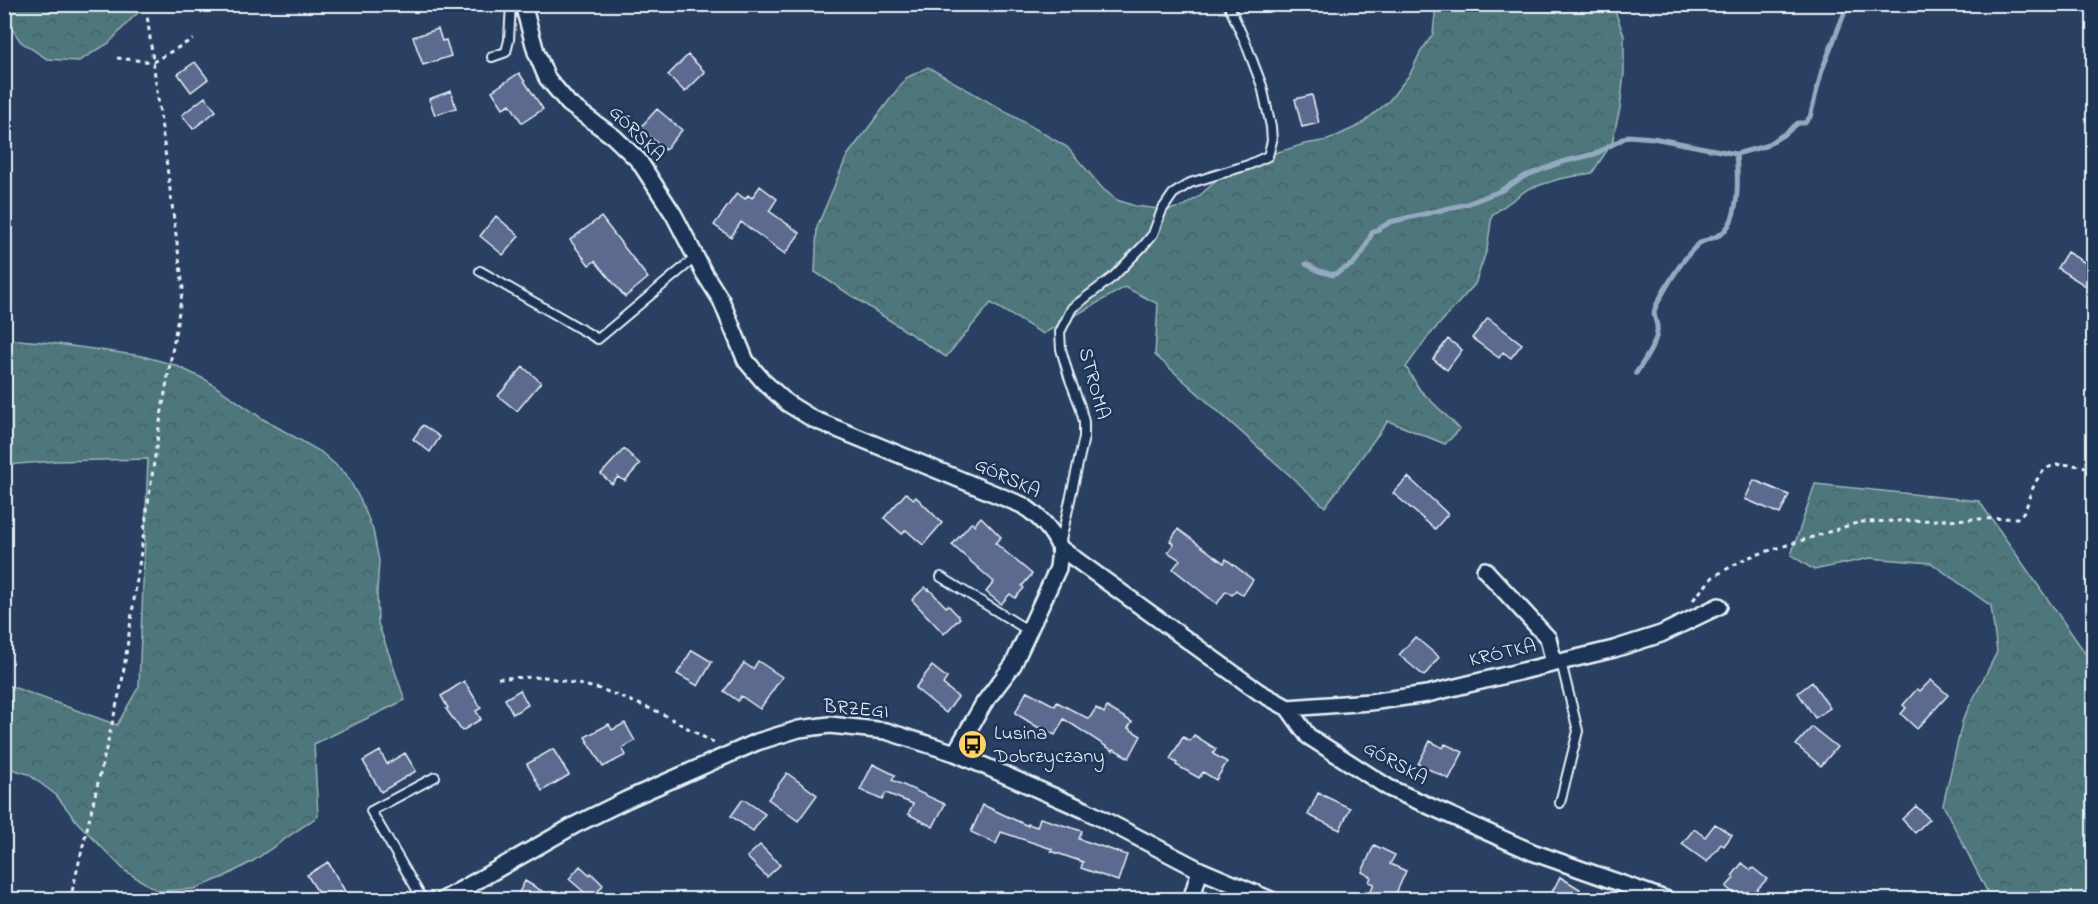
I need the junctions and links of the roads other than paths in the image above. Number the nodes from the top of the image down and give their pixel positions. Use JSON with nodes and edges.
{"nodes":[{"id":1,"x":512,"y":4,"type":"edge"},
{"id":2,"x":523,"y":4,"type":"edge"},
{"id":3,"x":1228,"y":4,"type":"edge"},
{"id":4,"x":492,"y":57,"type":"dead end"},
{"id":5,"x":696,"y":257,"type":"junction"},
{"id":6,"x":480,"y":271,"type":"dead end"},
{"id":7,"x":1060,"y":548,"type":"junction"},
{"id":8,"x":1485,"y":570,"type":"dead end"},
{"id":9,"x":941,"y":577,"type":"dead end"},
{"id":10,"x":1719,"y":606,"type":"dead end"},
{"id":11,"x":1029,"y":632,"type":"junction"},
{"id":12,"x":1557,"y":663,"type":"junction"},
{"id":13,"x":1288,"y":708,"type":"junction"},
{"id":14,"x":955,"y":753,"type":"junction"},
{"id":15,"x":435,"y":777,"type":"dead end"},
{"id":16,"x":1560,"y":803,"type":"dead end"},
{"id":17,"x":1200,"y":870,"type":"junction"},
{"id":18,"x":1261,"y":898,"type":"edge"},
{"id":19,"x":423,"y":900,"type":"edge"},
{"id":20,"x":443,"y":900,"type":"edge"},
{"id":21,"x":1191,"y":900,"type":"edge"},
{"id":22,"x":1668,"y":900,"type":"edge"}],
"edges":[{"from":1,"to":4,"type":"lane"},
{"from":2,"to":5,"type":"street","name":"GÓRSKA"},
{"from":3,"to":7,"type":"lane","name":"STROMA"},
{"from":5,"to":6,"type":"lane"},
{"from":5,"to":7,"type":"street","name":"GÓRSKA"},
{"from":7,"to":11,"type":"street","name":"STROMA"},
{"from":7,"to":13,"type":"street","name":"GÓRSKA"},
{"from":8,"to":12,"type":"street"},
{"from":9,"to":11,"type":"lane"},
{"from":10,"to":12,"type":"street","name":"KRÓTKA"},
{"from":11,"to":14,"type":"street","name":"STROMA"},
{"from":12,"to":13,"type":"street","name":"KRÓTKA"},
{"from":12,"to":16,"type":"lane"},
{"from":13,"to":22,"type":"street","name":"GÓRSKA"},
{"from":14,"to":17,"type":"street","name":"BRZEGI"},
{"from":14,"to":20,"type":"street","name":"BRZEGI"},
{"from":15,"to":19,"type":"lane"},
{"from":17,"to":18,"type":"street","name":"BRZEGI"},
{"from":17,"to":21,"type":"street"}]}
